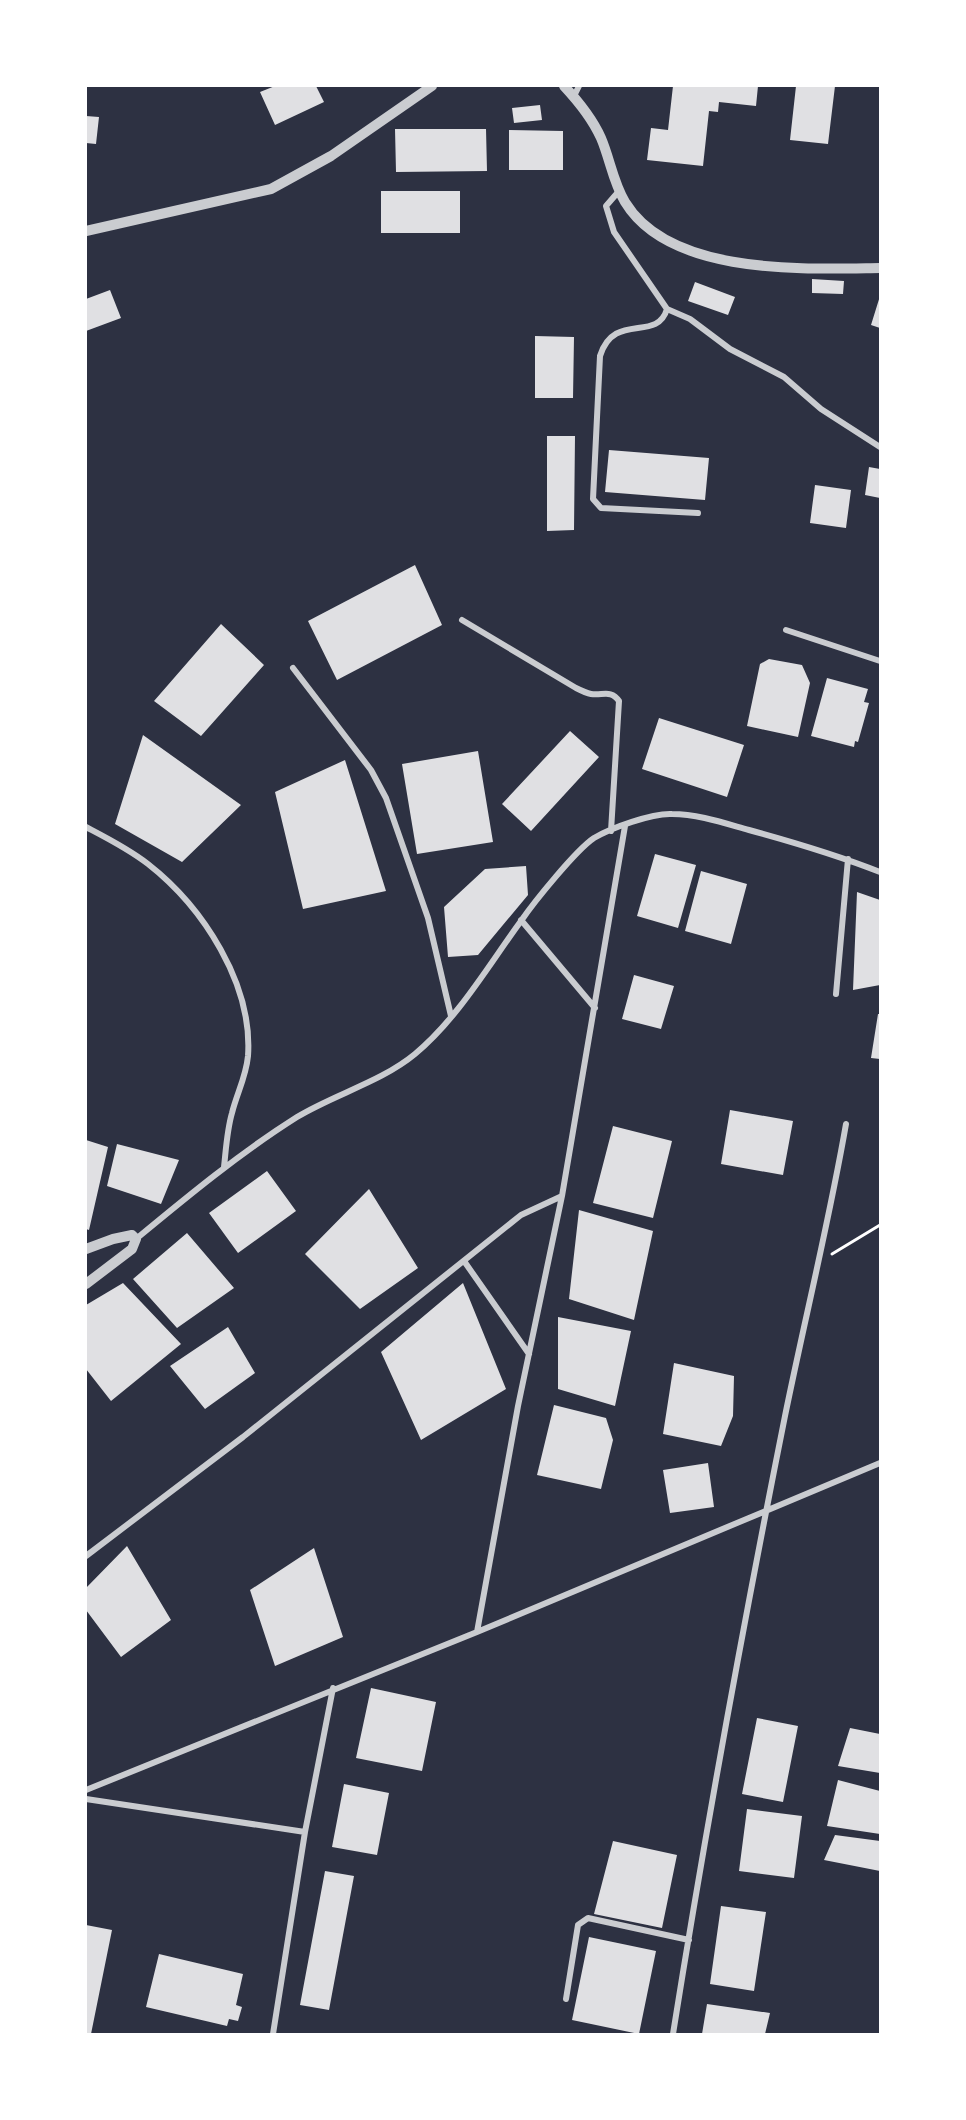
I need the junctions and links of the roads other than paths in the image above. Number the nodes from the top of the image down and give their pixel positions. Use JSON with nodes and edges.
{"nodes":[{"id":1,"x":432,"y":86,"type":"edge"},
{"id":2,"x":564,"y":86,"type":"edge"},
{"id":3,"x":579,"y":86,"type":"edge"},
{"id":4,"x":574,"y":96,"type":"junction"},
{"id":5,"x":619,"y":191,"type":"junction"},
{"id":6,"x":86,"y":231,"type":"edge"},
{"id":7,"x":880,"y":268,"type":"edge"},
{"id":8,"x":667,"y":309,"type":"junction"},
{"id":9,"x":880,"y":447,"type":"edge"},
{"id":10,"x":698,"y":513,"type":"dead end"},
{"id":11,"x":462,"y":620,"type":"dead end"},
{"id":12,"x":786,"y":630,"type":"dead end"},
{"id":13,"x":880,"y":661,"type":"edge"},
{"id":14,"x":293,"y":668,"type":"dead end"},
{"id":15,"x":625,"y":826,"type":"junction"},
{"id":16,"x":86,"y":827,"type":"edge"},
{"id":17,"x":611,"y":831,"type":"junction"},
{"id":18,"x":848,"y":860,"type":"junction"},
{"id":19,"x":880,"y":872,"type":"edge"},
{"id":20,"x":521,"y":920,"type":"junction"},
{"id":21,"x":836,"y":994,"type":"dead end"},
{"id":22,"x":595,"y":1008,"type":"junction"},
{"id":23,"x":451,"y":1016,"type":"junction"},
{"id":24,"x":846,"y":1124,"type":"dead end"},
{"id":25,"x":224,"y":1167,"type":"junction"},
{"id":26,"x":562,"y":1196,"type":"junction"},
{"id":27,"x":136,"y":1239,"type":"junction"},
{"id":28,"x":86,"y":1249,"type":"edge"},
{"id":29,"x":464,"y":1261,"type":"junction"},
{"id":30,"x":86,"y":1284,"type":"edge"},
{"id":31,"x":529,"y":1354,"type":"junction"},
{"id":32,"x":880,"y":1463,"type":"edge"},
{"id":33,"x":766,"y":1511,"type":"junction"},
{"id":34,"x":86,"y":1556,"type":"edge"},
{"id":35,"x":477,"y":1632,"type":"junction"},
{"id":36,"x":333,"y":1688,"type":"junction"},
{"id":37,"x":86,"y":1790,"type":"edge"},
{"id":38,"x":86,"y":1799,"type":"edge"},
{"id":39,"x":306,"y":1832,"type":"junction"},
{"id":40,"x":689,"y":1940,"type":"junction"},
{"id":41,"x":566,"y":1999,"type":"dead end"},
{"id":42,"x":273,"y":2034,"type":"edge"},
{"id":43,"x":673,"y":2034,"type":"edge"}],
"edges":[{"from":1,"to":6,"type":"street"},
{"from":2,"to":4,"type":"street"},
{"from":3,"to":4,"type":"street"},
{"from":4,"to":5,"type":"street"},
{"from":5,"to":7,"type":"street"},
{"from":5,"to":8,"type":"street"},
{"from":8,"to":9,"type":"street"},
{"from":8,"to":10,"type":"street"},
{"from":11,"to":17,"type":"street"},
{"from":12,"to":13,"type":"street"},
{"from":14,"to":23,"type":"street"},
{"from":15,"to":17,"type":"street"},
{"from":15,"to":18,"type":"street"},
{"from":15,"to":22,"type":"street"},
{"from":16,"to":25,"type":"street"},
{"from":17,"to":20,"type":"street"},
{"from":18,"to":19,"type":"street"},
{"from":18,"to":21,"type":"street"},
{"from":20,"to":22,"type":"street"},
{"from":20,"to":23,"type":"street"},
{"from":22,"to":26,"type":"street"},
{"from":23,"to":25,"type":"street"},
{"from":24,"to":33,"type":"street"},
{"from":25,"to":27,"type":"street"},
{"from":26,"to":29,"type":"street"},
{"from":26,"to":31,"type":"street"},
{"from":27,"to":28,"type":"street"},
{"from":27,"to":30,"type":"street"},
{"from":29,"to":31,"type":"street"},
{"from":29,"to":34,"type":"street"},
{"from":31,"to":35,"type":"street"},
{"from":32,"to":33,"type":"street"},
{"from":33,"to":35,"type":"street"},
{"from":33,"to":40,"type":"street"},
{"from":35,"to":36,"type":"street"},
{"from":36,"to":37,"type":"street"},
{"from":36,"to":39,"type":"street"},
{"from":38,"to":39,"type":"street"},
{"from":39,"to":42,"type":"street"},
{"from":40,"to":41,"type":"street"},
{"from":40,"to":43,"type":"street"}]}
